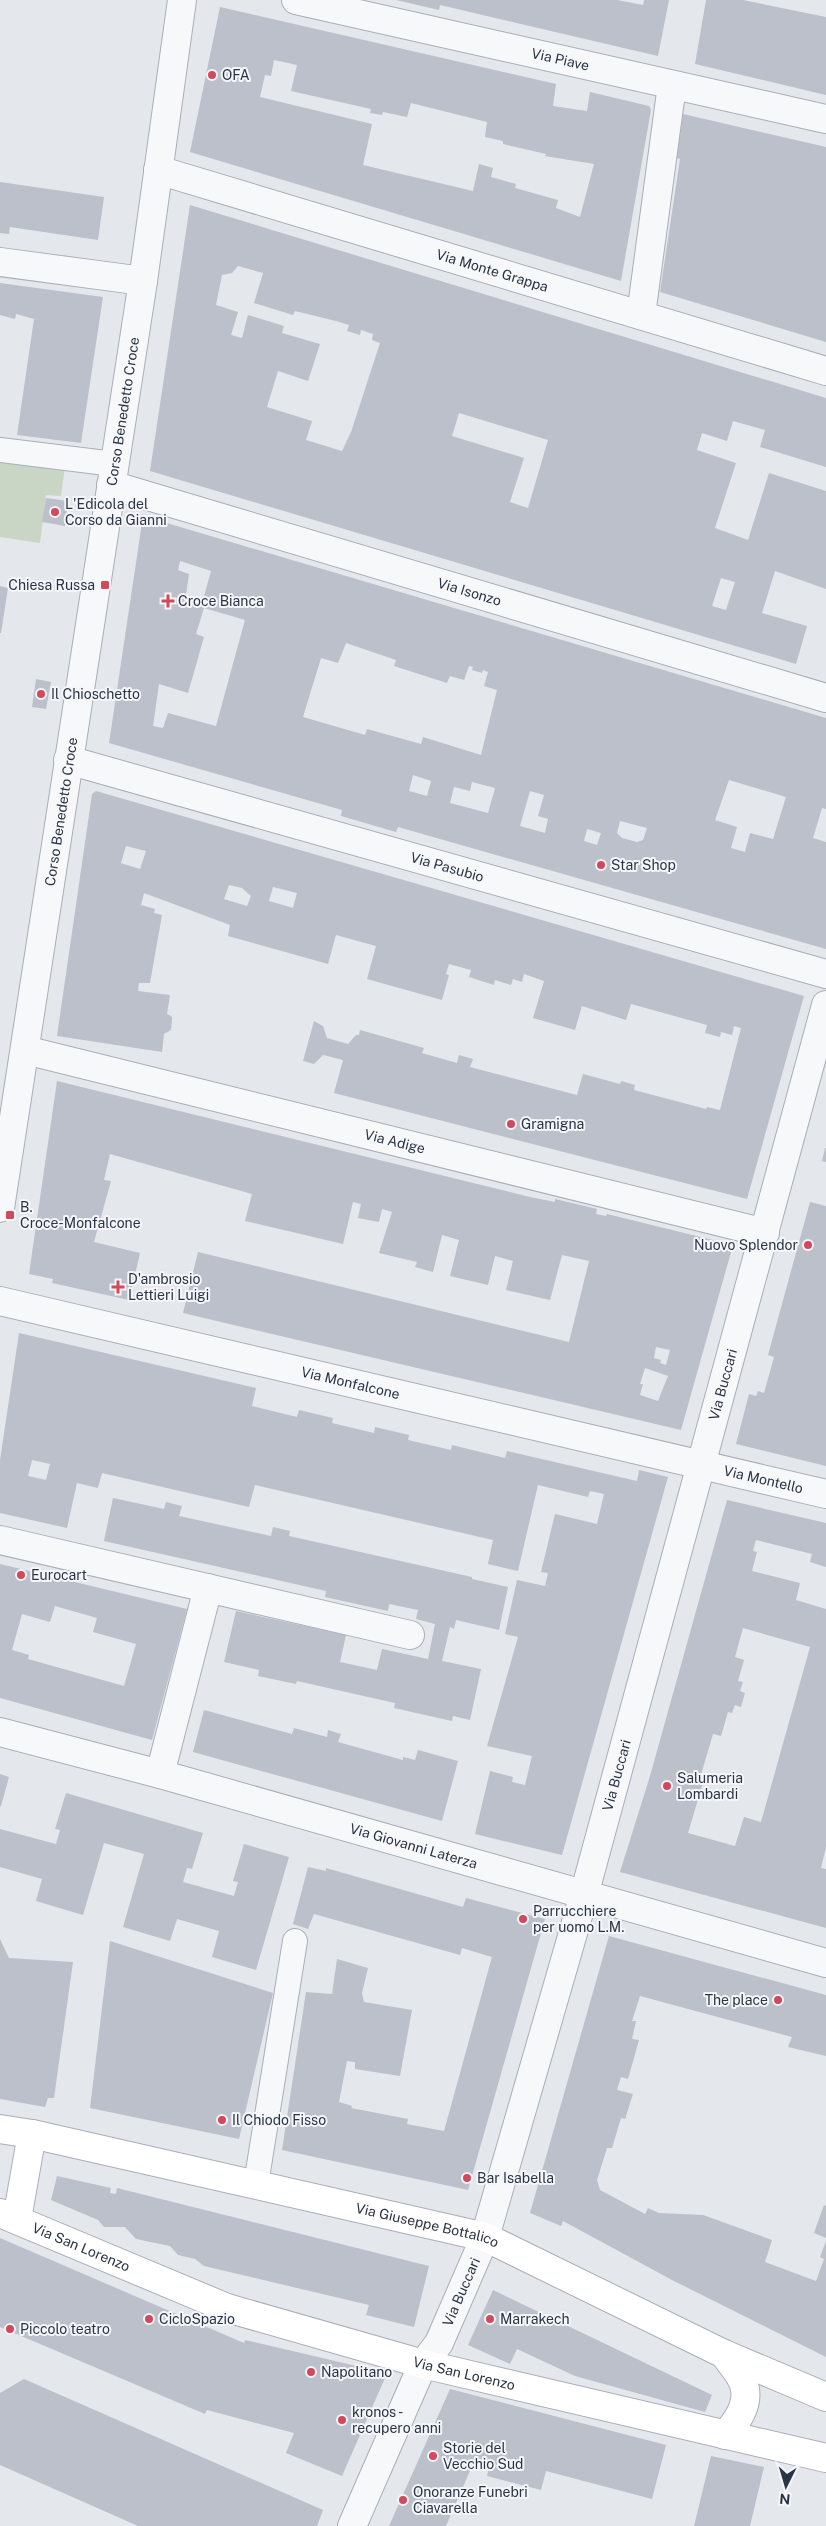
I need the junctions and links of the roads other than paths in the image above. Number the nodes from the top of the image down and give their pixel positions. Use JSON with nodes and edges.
{"nodes":[{"id":1,"x":182,"y":0,"type":"edge"},
{"id":2,"x":296,"y":0,"type":"edge"},
{"id":3,"x":672,"y":84,"type":"junction"},
{"id":4,"x":826,"y":119,"type":"edge"},
{"id":5,"x":158,"y":170,"type":"junction"},
{"id":6,"x":0,"y":262,"type":"edge"},
{"id":7,"x":143,"y":281,"type":"junction"},
{"id":8,"x":641,"y":316,"type":"junction"},
{"id":9,"x":826,"y":371,"type":"edge"},
{"id":10,"x":0,"y":450,"type":"edge"},
{"id":11,"x":113,"y":475,"type":"junction"},
{"id":12,"x":826,"y":698,"type":"edge"},
{"id":13,"x":68,"y":760,"type":"junction"},
{"id":14,"x":826,"y":974,"type":"edge"},
{"id":15,"x":826,"y":1005,"type":"edge"},
{"id":16,"x":24,"y":1050,"type":"junction"},
{"id":17,"x":7,"y":1117,"type":"edge"},
{"id":18,"x":0,"y":1208,"type":"edge"},
{"id":19,"x":765,"y":1233,"type":"junction"},
{"id":20,"x":0,"y":1301,"type":"edge"},
{"id":21,"x":701,"y":1466,"type":"junction"},
{"id":22,"x":826,"y":1494,"type":"edge"},
{"id":23,"x":0,"y":1540,"type":"edge"},
{"id":24,"x":208,"y":1588,"type":"junction"},
{"id":25,"x":410,"y":1635,"type":"dead end"},
{"id":26,"x":0,"y":1732,"type":"edge"},
{"id":27,"x":160,"y":1774,"type":"junction"},
{"id":28,"x":584,"y":1895,"type":"junction"},
{"id":29,"x":295,"y":1941,"type":"dead end"},
{"id":30,"x":826,"y":1963,"type":"edge"},
{"id":31,"x":0,"y":2130,"type":"edge"},
{"id":32,"x":32,"y":2134,"type":"junction"},
{"id":33,"x":256,"y":2184,"type":"junction"},
{"id":34,"x":9,"y":2216,"type":"edge"},
{"id":35,"x":485,"y":2237,"type":"junction"},
{"id":36,"x":724,"y":2354,"type":"junction"},
{"id":37,"x":423,"y":2364,"type":"junction"},
{"id":38,"x":826,"y":2397,"type":"edge"},
{"id":39,"x":725,"y":2435,"type":"junction"},
{"id":40,"x":826,"y":2458,"type":"edge"},
{"id":41,"x":352,"y":2526,"type":"edge"}],
"edges":[{"from":1,"to":5,"type":"street","name":"Corso Benedetto Croce"},
{"from":2,"to":3,"type":"street","name":"Via Piave"},
{"from":3,"to":4,"type":"street","name":"Via Piave"},
{"from":3,"to":8,"type":"street"},
{"from":5,"to":7,"type":"street","name":"Corso Benedetto Croce"},
{"from":5,"to":8,"type":"street","name":"Via Monte Grappa"},
{"from":6,"to":7,"type":"street"},
{"from":7,"to":11,"type":"street","name":"Corso Benedetto Croce"},
{"from":8,"to":9,"type":"street","name":"Via Monte Grappa"},
{"from":10,"to":11,"type":"street"},
{"from":11,"to":12,"type":"street","name":"Via Isonzo"},
{"from":11,"to":13,"type":"street","name":"Corso Benedetto Croce"},
{"from":13,"to":14,"type":"street","name":"Via Pasubio"},
{"from":13,"to":16,"type":"street","name":"Corso Benedetto Croce"},
{"from":15,"to":19,"type":"street","name":"Via Buccari"},
{"from":16,"to":17,"type":"street","name":"Corso Benedetto Croce"},
{"from":16,"to":19,"type":"street","name":"Via Adige"},
{"from":17,"to":18,"type":"street","name":"Corso Benedetto Croce"},
{"from":19,"to":21,"type":"street","name":"Via Buccari"},
{"from":20,"to":21,"type":"street","name":"Via Monfalcone"},
{"from":21,"to":22,"type":"street","name":"Via Montello"},
{"from":21,"to":28,"type":"street","name":"Via Buccari"},
{"from":23,"to":24,"type":"street"},
{"from":24,"to":25,"type":"street"},
{"from":24,"to":27,"type":"street"},
{"from":26,"to":27,"type":"street","name":"Via Giovanni Laterza"},
{"from":27,"to":28,"type":"street","name":"Via Giovanni Laterza"},
{"from":28,"to":30,"type":"street","name":"Via Giovanni Laterza"},
{"from":28,"to":35,"type":"street","name":"Via Buccari"},
{"from":29,"to":33,"type":"street"},
{"from":31,"to":32,"type":"main road","name":"Via Giuseppe Bottalico"},
{"from":32,"to":33,"type":"main road","name":"Via Giuseppe Bottalico"},
{"from":32,"to":34,"type":"main road"},
{"from":33,"to":35,"type":"main road","name":"Via Giuseppe Bottalico"},
{"from":34,"to":37,"type":"main road","name":"Via San Lorenzo"},
{"from":35,"to":36,"type":"main road","name":"Via Giuseppe Bottalico"},
{"from":35,"to":37,"type":"street","name":"Via Buccari"},
{"from":36,"to":38,"type":"main road","name":"Via Giuseppe Bottalico"},
{"from":36,"to":39,"type":"main road"},
{"from":37,"to":39,"type":"main road","name":"Via San Lorenzo"},
{"from":37,"to":41,"type":"street","name":"Via Buccari"},
{"from":39,"to":40,"type":"main road","name":"Via San Lorenzo"}]}
